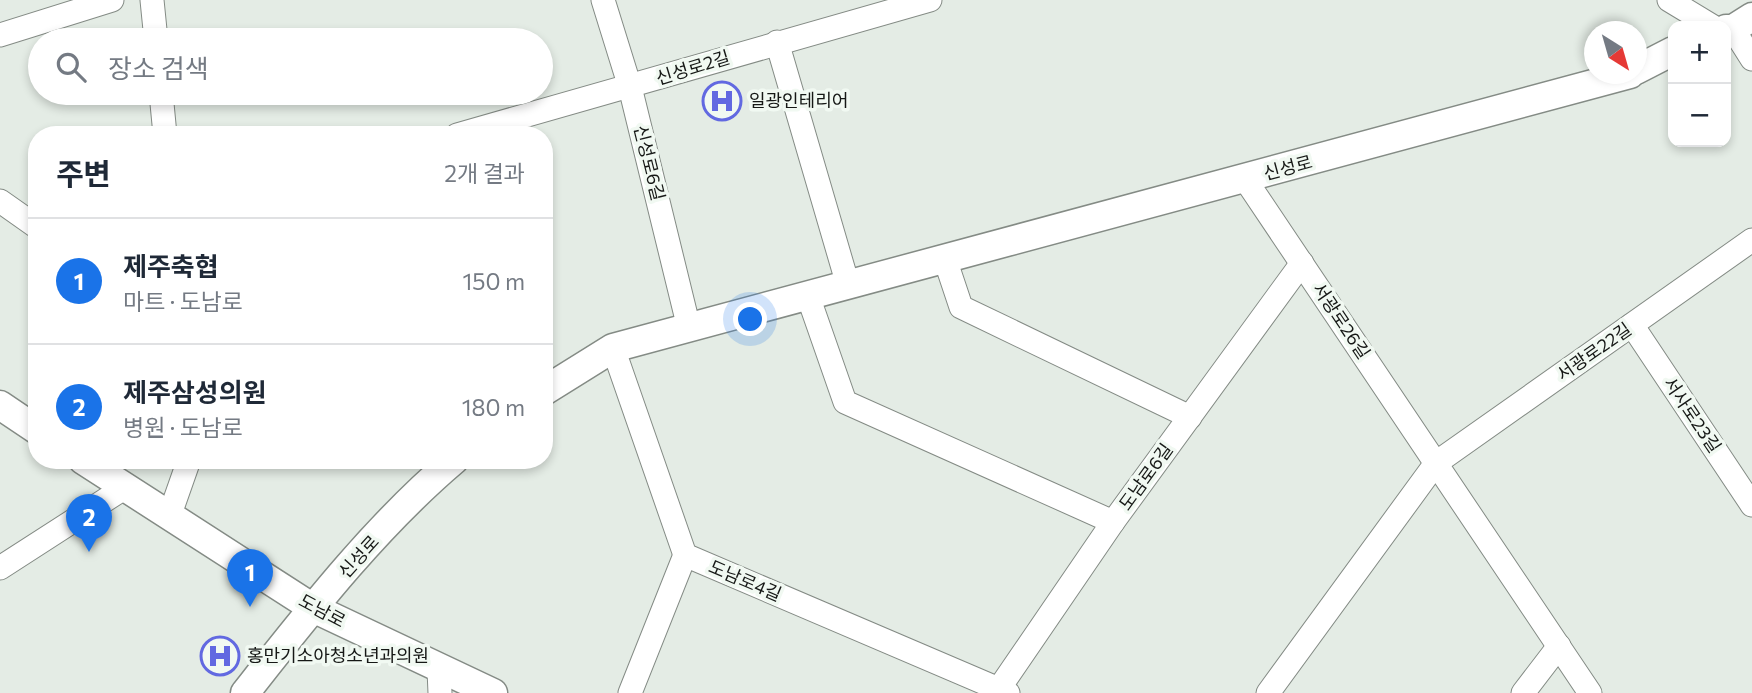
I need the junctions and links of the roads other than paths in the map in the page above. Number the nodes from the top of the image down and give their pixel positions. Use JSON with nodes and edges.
{"nodes":[{"id":1,"x":112,"y":0,"type":"edge"},
{"id":2,"x":152,"y":0,"type":"edge"},
{"id":3,"x":603,"y":0,"type":"edge"},
{"id":4,"x":930,"y":0,"type":"edge"},
{"id":5,"x":1669,"y":0,"type":"edge"},
{"id":6,"x":1721,"y":21,"type":"edge"},
{"id":7,"x":1731,"y":25,"type":"edge"},
{"id":8,"x":155,"y":28,"type":"edge"},
{"id":9,"x":0,"y":35,"type":"edge"},
{"id":10,"x":777,"y":42,"type":"junction"},
{"id":11,"x":1668,"y":54,"type":"edge"},
{"id":12,"x":1752,"y":59,"type":"edge"},
{"id":13,"x":1647,"y":64,"type":"edge"},
{"id":14,"x":1593,"y":84,"type":"edge"},
{"id":15,"x":630,"y":87,"type":"junction"},
{"id":16,"x":162,"y":105,"type":"edge"},
{"id":17,"x":164,"y":126,"type":"edge"},
{"id":18,"x":489,"y":126,"type":"edge"},
{"id":19,"x":1245,"y":179,"type":"junction"},
{"id":20,"x":0,"y":201,"type":"edge"},
{"id":21,"x":28,"y":221,"type":"edge"},
{"id":22,"x":1752,"y":240,"type":"edge"},
{"id":23,"x":946,"y":259,"type":"junction"},
{"id":24,"x":1302,"y":263,"type":"junction"},
{"id":25,"x":848,"y":285,"type":"junction"},
{"id":26,"x":808,"y":296,"type":"junction"},
{"id":27,"x":1632,"y":325,"type":"junction"},
{"id":28,"x":689,"y":328,"type":"junction"},
{"id":29,"x":613,"y":348,"type":"junction"},
{"id":30,"x":553,"y":385,"type":"edge"},
{"id":31,"x":0,"y":405,"type":"edge"},
{"id":32,"x":1190,"y":417,"type":"junction"},
{"id":33,"x":28,"y":424,"type":"edge"},
{"id":34,"x":1436,"y":463,"type":"junction"},
{"id":35,"x":96,"y":469,"type":"edge"},
{"id":36,"x":186,"y":469,"type":"edge"},
{"id":37,"x":444,"y":469,"type":"edge"},
{"id":38,"x":124,"y":488,"type":"junction"},
{"id":39,"x":1752,"y":505,"type":"edge"},
{"id":40,"x":169,"y":517,"type":"junction"},
{"id":41,"x":1113,"y":522,"type":"junction"},
{"id":42,"x":685,"y":555,"type":"junction"},
{"id":43,"x":0,"y":568,"type":"edge"},
{"id":44,"x":313,"y":608,"type":"junction"},
{"id":45,"x":1559,"y":646,"type":"junction"},
{"id":46,"x":440,"y":681,"type":"edge"},
{"id":47,"x":1000,"y":692,"type":"edge"},
{"id":48,"x":245,"y":693,"type":"edge"},
{"id":49,"x":493,"y":693,"type":"edge"},
{"id":50,"x":630,"y":693,"type":"edge"},
{"id":51,"x":1268,"y":693,"type":"edge"},
{"id":52,"x":1523,"y":693,"type":"edge"},
{"id":53,"x":1590,"y":693,"type":"edge"}],
"edges":[{"from":1,"to":9,"type":"street"},
{"from":2,"to":8,"type":"street"},
{"from":3,"to":15,"type":"street","name":"신성로6길"},
{"from":4,"to":10,"type":"street","name":"신성로2길"},
{"from":5,"to":6,"type":"street"},
{"from":7,"to":12,"type":"street"},
{"from":10,"to":15,"type":"street","name":"신성로2길"},
{"from":10,"to":25,"type":"street"},
{"from":11,"to":13,"type":"street"},
{"from":14,"to":19,"type":"street","name":"신성로"},
{"from":15,"to":18,"type":"street","name":"신성로2길"},
{"from":15,"to":28,"type":"street","name":"신성로6길"},
{"from":16,"to":17,"type":"street"},
{"from":19,"to":23,"type":"street","name":"신성로"},
{"from":19,"to":24,"type":"street","name":"서광로26길"},
{"from":20,"to":21,"type":"street"},
{"from":22,"to":27,"type":"street","name":"서광로22길"},
{"from":23,"to":25,"type":"street","name":"신성로"},
{"from":23,"to":32,"type":"street"},
{"from":24,"to":32,"type":"street","name":"도남로6길"},
{"from":24,"to":34,"type":"street","name":"서광로26길"},
{"from":25,"to":26,"type":"street","name":"신성로"},
{"from":26,"to":28,"type":"street","name":"신성로"},
{"from":26,"to":41,"type":"street"},
{"from":27,"to":34,"type":"street","name":"서광로22길"},
{"from":27,"to":39,"type":"street","name":"서사로23길"},
{"from":28,"to":29,"type":"street","name":"신성로"},
{"from":29,"to":30,"type":"street","name":"신성로"},
{"from":29,"to":42,"type":"street"},
{"from":31,"to":33,"type":"street"},
{"from":32,"to":41,"type":"street","name":"도남로6길"},
{"from":34,"to":45,"type":"street","name":"서광로26길"},
{"from":34,"to":51,"type":"street"},
{"from":35,"to":38,"type":"street","name":"도남로"},
{"from":36,"to":40,"type":"street"},
{"from":37,"to":44,"type":"street","name":"신성로"},
{"from":38,"to":40,"type":"street","name":"도남로"},
{"from":38,"to":43,"type":"street"},
{"from":40,"to":44,"type":"street","name":"도남로"},
{"from":41,"to":47,"type":"street","name":"도남로6길"},
{"from":42,"to":47,"type":"street","name":"도남로4길"},
{"from":42,"to":50,"type":"street"},
{"from":44,"to":46,"type":"street","name":"도남로"},
{"from":44,"to":48,"type":"street","name":"신성로"},
{"from":45,"to":52,"type":"street"},
{"from":45,"to":53,"type":"street","name":"서광로26길"},
{"from":46,"to":49,"type":"street","name":"도남로"}]}
